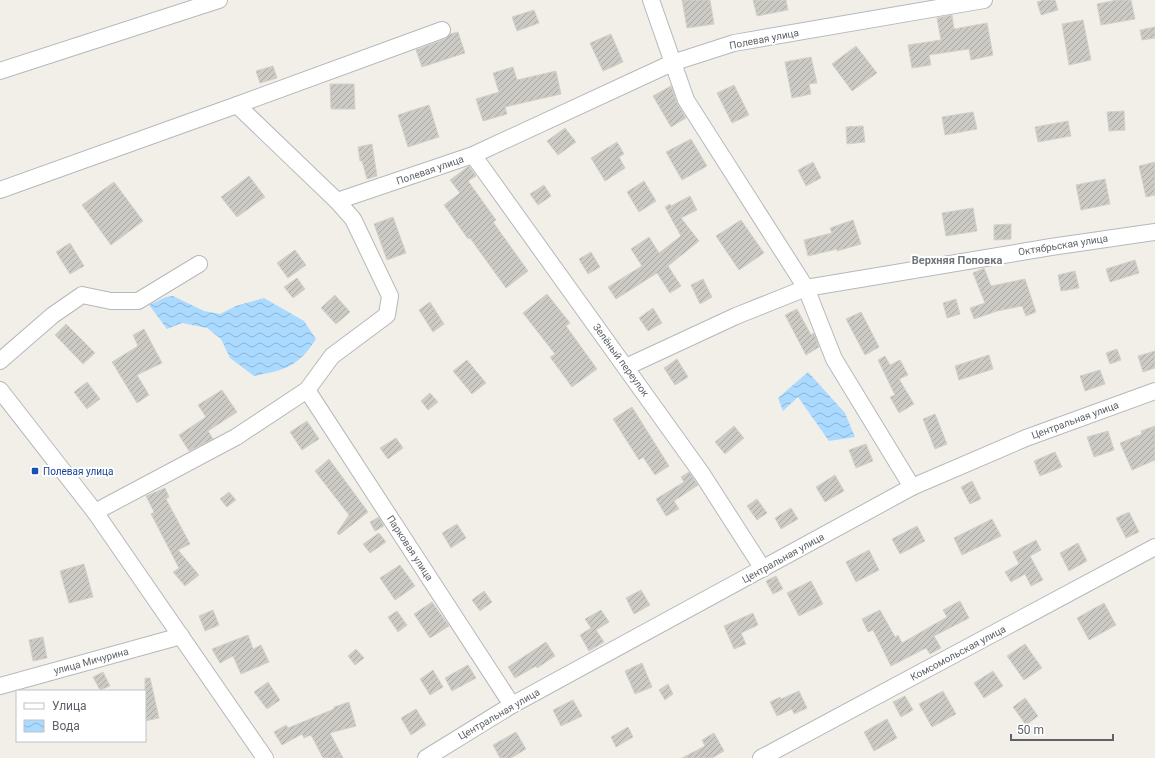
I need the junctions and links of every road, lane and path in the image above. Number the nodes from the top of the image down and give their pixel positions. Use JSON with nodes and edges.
{"nodes":[{"id":1,"x":220,"y":0,"type":"edge"},
{"id":2,"x":651,"y":0,"type":"edge"},
{"id":3,"x":984,"y":0,"type":"edge"},
{"id":4,"x":442,"y":30,"type":"dead end"},
{"id":5,"x":672,"y":63,"type":"junction"},
{"id":6,"x":0,"y":71,"type":"edge"},
{"id":7,"x":237,"y":105,"type":"junction"},
{"id":8,"x":473,"y":155,"type":"junction"},
{"id":9,"x":0,"y":190,"type":"edge"},
{"id":10,"x":337,"y":201,"type":"junction"},
{"id":11,"x":1155,"y":232,"type":"edge"},
{"id":12,"x":198,"y":264,"type":"dead end"},
{"id":13,"x":806,"y":288,"type":"junction"},
{"id":14,"x":0,"y":361,"type":"edge"},
{"id":15,"x":626,"y":367,"type":"junction"},
{"id":16,"x":0,"y":390,"type":"edge"},
{"id":17,"x":307,"y":390,"type":"junction"},
{"id":18,"x":1155,"y":391,"type":"edge"},
{"id":19,"x":912,"y":487,"type":"junction"},
{"id":20,"x":95,"y":512,"type":"junction"},
{"id":21,"x":1155,"y":547,"type":"edge"},
{"id":22,"x":763,"y":569,"type":"junction"},
{"id":23,"x":181,"y":636,"type":"junction"},
{"id":24,"x":0,"y":686,"type":"edge"},
{"id":25,"x":512,"y":705,"type":"junction"},
{"id":26,"x":265,"y":758,"type":"edge"},
{"id":27,"x":426,"y":758,"type":"edge"},
{"id":28,"x":760,"y":758,"type":"edge"}],
"edges":[{"from":1,"to":6,"type":"street"},
{"from":2,"to":5,"type":"street"},
{"from":3,"to":5,"type":"street","name":"Полевая улица"},
{"from":4,"to":7,"type":"street"},
{"from":5,"to":8,"type":"street","name":"Полевая улица"},
{"from":5,"to":13,"type":"street"},
{"from":7,"to":9,"type":"street"},
{"from":7,"to":10,"type":"street"},
{"from":8,"to":10,"type":"street","name":"Полевая улица"},
{"from":8,"to":15,"type":"street","name":"Зелёный переулок"},
{"from":10,"to":17,"type":"street"},
{"from":11,"to":13,"type":"street","name":"Октябрьская улица"},
{"from":12,"to":14,"type":"street"},
{"from":13,"to":15,"type":"street","name":"Октябрьская улица"},
{"from":13,"to":19,"type":"street"},
{"from":15,"to":22,"type":"street","name":"Зелёный переулок"},
{"from":16,"to":20,"type":"street"},
{"from":17,"to":20,"type":"street"},
{"from":17,"to":25,"type":"street","name":"Парковая улица"},
{"from":18,"to":19,"type":"street","name":"Центральная улица"},
{"from":19,"to":22,"type":"street","name":"Центральная улица"},
{"from":20,"to":23,"type":"street"},
{"from":21,"to":28,"type":"street","name":"Комсомольская улица"},
{"from":22,"to":25,"type":"street","name":"Центральная улица"},
{"from":23,"to":24,"type":"street","name":"улица Мичурина"},
{"from":23,"to":26,"type":"street"},
{"from":25,"to":27,"type":"street","name":"Центральная улица"}]}
